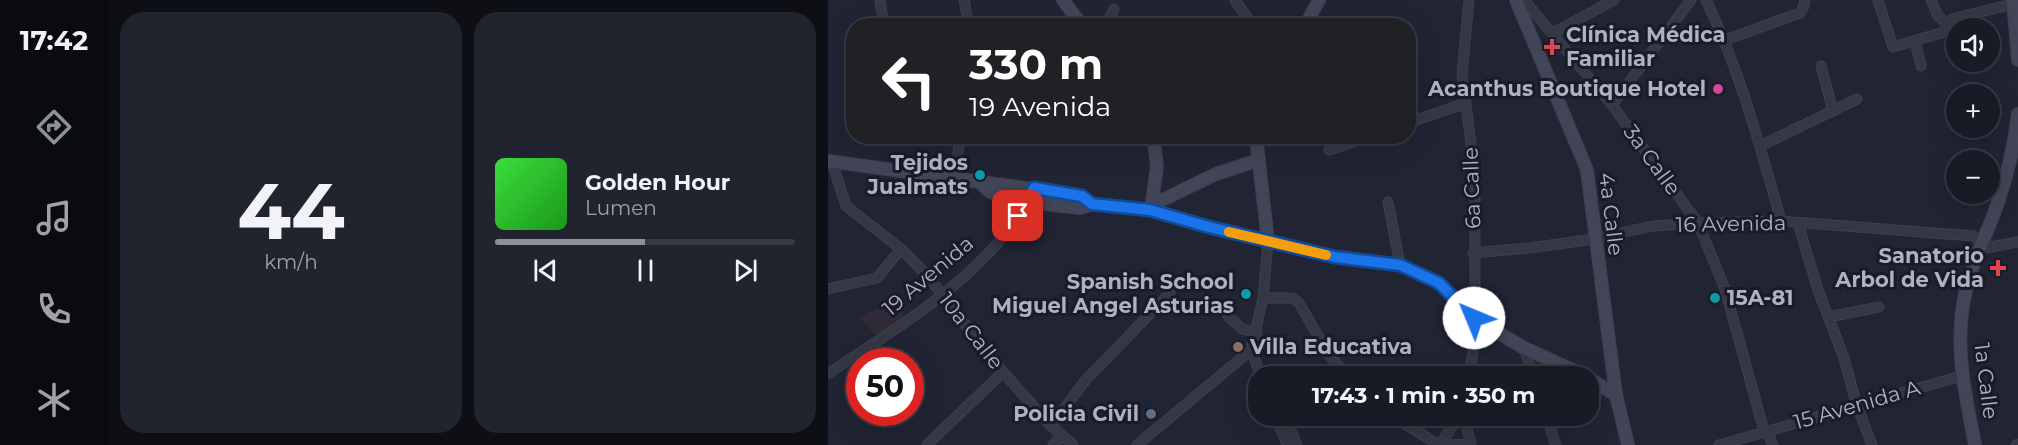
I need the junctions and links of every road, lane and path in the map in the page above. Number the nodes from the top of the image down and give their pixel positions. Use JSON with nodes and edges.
{"nodes":[{"id":1,"x":880,"y":0,"type":"edge"},
{"id":2,"x":964,"y":0,"type":"edge"},
{"id":3,"x":1063,"y":0,"type":"edge"},
{"id":4,"x":1235,"y":0,"type":"edge"},
{"id":5,"x":1318,"y":0,"type":"edge"},
{"id":6,"x":1468,"y":0,"type":"edge"},
{"id":7,"x":1516,"y":0,"type":"edge"},
{"id":8,"x":1524,"y":0,"type":"edge"},
{"id":9,"x":1614,"y":0,"type":"edge"},
{"id":10,"x":1691,"y":0,"type":"edge"},
{"id":11,"x":1706,"y":0,"type":"edge"},
{"id":12,"x":1804,"y":0,"type":"edge"},
{"id":13,"x":1878,"y":0,"type":"edge"},
{"id":14,"x":1931,"y":0,"type":"edge"},
{"id":15,"x":2013,"y":2,"type":"edge"},
{"id":16,"x":1114,"y":9,"type":"dead end"},
{"id":17,"x":883,"y":18,"type":"edge"},
{"id":18,"x":967,"y":18,"type":"edge"},
{"id":19,"x":1076,"y":18,"type":"edge"},
{"id":20,"x":1109,"y":18,"type":"edge"},
{"id":21,"x":1247,"y":18,"type":"edge"},
{"id":22,"x":1309,"y":18,"type":"edge"},
{"id":23,"x":1956,"y":18,"type":"edge"},
{"id":24,"x":1946,"y":23,"type":"edge"},
{"id":25,"x":1946,"y":28,"type":"edge"},
{"id":26,"x":1553,"y":33,"type":"junction"},
{"id":27,"x":1725,"y":40,"type":"junction"},
{"id":28,"x":1915,"y":41,"type":"junction"},
{"id":29,"x":2018,"y":60,"type":"edge"},
{"id":30,"x":1821,"y":66,"type":"dead end"},
{"id":31,"x":1921,"y":66,"type":"dead end"},
{"id":32,"x":1857,"y":99,"type":"dead end"},
{"id":33,"x":1466,"y":103,"type":"junction"},
{"id":34,"x":1612,"y":105,"type":"junction"},
{"id":35,"x":1833,"y":111,"type":"junction"},
{"id":36,"x":2018,"y":114,"type":"edge"},
{"id":37,"x":1416,"y":120,"type":"edge"},
{"id":38,"x":959,"y":144,"type":"edge"},
{"id":39,"x":1154,"y":144,"type":"edge"},
{"id":40,"x":1257,"y":144,"type":"edge"},
{"id":41,"x":1347,"y":144,"type":"edge"},
{"id":42,"x":1760,"y":146,"type":"junction"},
{"id":43,"x":1329,"y":150,"type":"dead end"},
{"id":44,"x":1258,"y":160,"type":"junction"},
{"id":45,"x":830,"y":161,"type":"edge"},
{"id":46,"x":955,"y":178,"type":"junction"},
{"id":47,"x":981,"y":183,"type":"junction"},
{"id":48,"x":1034,"y":188,"type":"junction"},
{"id":49,"x":1028,"y":202,"type":"junction"},
{"id":50,"x":1388,"y":202,"type":"dead end"},
{"id":51,"x":1092,"y":204,"type":"junction"},
{"id":52,"x":1152,"y":207,"type":"junction"},
{"id":53,"x":1781,"y":221,"type":"junction"},
{"id":54,"x":1698,"y":223,"type":"junction"},
{"id":55,"x":1798,"y":223,"type":"junction"},
{"id":56,"x":1594,"y":239,"type":"junction"},
{"id":57,"x":1268,"y":242,"type":"junction"},
{"id":58,"x":2018,"y":243,"type":"edge"},
{"id":59,"x":901,"y":249,"type":"junction"},
{"id":60,"x":1980,"y":249,"type":"junction"},
{"id":61,"x":1473,"y":253,"type":"junction"},
{"id":62,"x":1400,"y":265,"type":"junction"},
{"id":63,"x":828,"y":289,"type":"edge"},
{"id":64,"x":1170,"y":293,"type":"dead end"},
{"id":65,"x":944,"y":294,"type":"junction"},
{"id":66,"x":1263,"y":298,"type":"junction"},
{"id":67,"x":1879,"y":308,"type":"dead end"},
{"id":68,"x":1228,"y":316,"type":"dead end"},
{"id":69,"x":1828,"y":317,"type":"junction"},
{"id":70,"x":1474,"y":318,"type":"junction"},
{"id":71,"x":1257,"y":333,"type":"junction"},
{"id":72,"x":1524,"y":348,"type":"junction"},
{"id":73,"x":1251,"y":350,"type":"junction"},
{"id":74,"x":1257,"y":366,"type":"edge"},
{"id":75,"x":1261,"y":366,"type":"edge"},
{"id":76,"x":1339,"y":366,"type":"edge"},
{"id":77,"x":1470,"y":366,"type":"edge"},
{"id":78,"x":1530,"y":366,"type":"edge"},
{"id":79,"x":1563,"y":366,"type":"edge"},
{"id":80,"x":1003,"y":372,"type":"junction"},
{"id":81,"x":828,"y":374,"type":"edge"},
{"id":82,"x":1961,"y":376,"type":"junction"},
{"id":83,"x":1599,"y":384,"type":"edge"},
{"id":84,"x":1616,"y":395,"type":"junction"},
{"id":85,"x":1857,"y":406,"type":"junction"},
{"id":86,"x":1051,"y":426,"type":"junction"},
{"id":87,"x":1280,"y":426,"type":"edge"},
{"id":88,"x":1289,"y":426,"type":"edge"},
{"id":89,"x":1409,"y":426,"type":"edge"},
{"id":90,"x":1452,"y":426,"type":"edge"},
{"id":91,"x":1466,"y":426,"type":"edge"},
{"id":92,"x":1549,"y":426,"type":"edge"},
{"id":93,"x":1764,"y":431,"type":"junction"},
{"id":94,"x":1062,"y":436,"type":"junction"},
{"id":95,"x":1470,"y":444,"type":"edge"},
{"id":96,"x":927,"y":445,"type":"edge"},
{"id":97,"x":1053,"y":445,"type":"edge"},
{"id":98,"x":1073,"y":445,"type":"edge"},
{"id":99,"x":1137,"y":445,"type":"edge"},
{"id":100,"x":1287,"y":445,"type":"edge"},
{"id":101,"x":1297,"y":445,"type":"edge"},
{"id":102,"x":1440,"y":445,"type":"edge"},
{"id":103,"x":1556,"y":445,"type":"edge"},
{"id":104,"x":1628,"y":445,"type":"edge"},
{"id":105,"x":1719,"y":445,"type":"edge"},
{"id":106,"x":1773,"y":445,"type":"edge"},
{"id":107,"x":1872,"y":445,"type":"edge"},
{"id":108,"x":1975,"y":445,"type":"edge"}],
"edges":[{"from":1,"to":17,"type":"street"},
{"from":2,"to":18,"type":"street"},
{"from":3,"to":19,"type":"main road"},
{"from":4,"to":21,"type":"street"},
{"from":5,"to":22,"type":"main road"},
{"from":6,"to":33,"type":"street","name":"6a Calle"},
{"from":7,"to":56,"type":"main road","name":"4a Calle"},
{"from":8,"to":26,"type":"street","name":"3a Calle"},
{"from":9,"to":26,"type":"street"},
{"from":10,"to":34,"type":"street"},
{"from":11,"to":27,"type":"street"},
{"from":12,"to":27,"type":"street"},
{"from":13,"to":28,"type":"street"},
{"from":14,"to":24,"type":"street"},
{"from":15,"to":23,"type":"street"},
{"from":15,"to":29,"type":"main road"},
{"from":16,"to":20,"type":"street"},
{"from":25,"to":28,"type":"street"},
{"from":26,"to":34,"type":"street","name":"3a Calle"},
{"from":27,"to":42,"type":"street"},
{"from":28,"to":31,"type":"street"},
{"from":30,"to":35,"type":"street"},
{"from":32,"to":35,"type":"street"},
{"from":33,"to":37,"type":"street"},
{"from":33,"to":61,"type":"street","name":"6a Calle"},
{"from":34,"to":54,"type":"street","name":"3a Calle"},
{"from":35,"to":42,"type":"street"},
{"from":36,"to":60,"type":"main road","name":"1a Calle"},
{"from":38,"to":46,"type":"street"},
{"from":39,"to":52,"type":"main road"},
{"from":40,"to":44,"type":"main road"},
{"from":41,"to":43,"type":"street"},
{"from":42,"to":53,"type":"street"},
{"from":44,"to":52,"type":"main road"},
{"from":44,"to":57,"type":"main road"},
{"from":45,"to":46,"type":"main road"},
{"from":45,"to":59,"type":"street","name":"10a Calle"},
{"from":46,"to":47,"type":"main road"},
{"from":47,"to":48,"type":"main road"},
{"from":47,"to":49,"type":"main road"},
{"from":48,"to":49,"type":"street","name":"19 Avenida"},
{"from":48,"to":51,"type":"main road"},
{"from":49,"to":51,"type":"main road"},
{"from":49,"to":65,"type":"street","name":"19 Avenida"},
{"from":50,"to":62,"type":"street"},
{"from":51,"to":52,"type":"main road"},
{"from":52,"to":57,"type":"main road"},
{"from":53,"to":54,"type":"street","name":"16 Avenida"},
{"from":53,"to":55,"type":"street","name":"16 Avenida"},
{"from":54,"to":56,"type":"street","name":"16 Avenida"},
{"from":54,"to":93,"type":"street","name":"3a Calle"},
{"from":55,"to":60,"type":"street","name":"16 Avenida"},
{"from":55,"to":69,"type":"street"},
{"from":56,"to":61,"type":"street","name":"16 Avenida"},
{"from":56,"to":84,"type":"main road","name":"4a Calle"},
{"from":57,"to":62,"type":"main road"},
{"from":57,"to":66,"type":"street"},
{"from":58,"to":60,"type":"street"},
{"from":59,"to":63,"type":"street"},
{"from":59,"to":65,"type":"street","name":"10a Calle"},
{"from":60,"to":82,"type":"main road","name":"1a Calle"},
{"from":61,"to":70,"type":"street","name":"6a Calle"},
{"from":62,"to":70,"type":"main road"},
{"from":64,"to":86,"type":"street"},
{"from":65,"to":80,"type":"street","name":"10a Calle"},
{"from":65,"to":81,"type":"street","name":"19 Avenida"},
{"from":66,"to":71,"type":"street"},
{"from":66,"to":76,"type":"street"},
{"from":67,"to":69,"type":"street"},
{"from":68,"to":71,"type":"street"},
{"from":69,"to":85,"type":"street"},
{"from":70,"to":72,"type":"main road"},
{"from":70,"to":77,"type":"street","name":"6a Calle"},
{"from":71,"to":73,"type":"street"},
{"from":72,"to":78,"type":"street"},
{"from":72,"to":79,"type":"main road"},
{"from":73,"to":74,"type":"street"},
{"from":73,"to":75,"type":"street"},
{"from":73,"to":99,"type":"street"},
{"from":80,"to":86,"type":"street","name":"10a Calle"},
{"from":80,"to":96,"type":"street"},
{"from":82,"to":85,"type":"street","name":"15 Avenida A"},
{"from":82,"to":108,"type":"main road","name":"1a Calle"},
{"from":83,"to":84,"type":"main road"},
{"from":84,"to":104,"type":"main road","name":"4a Calle"},
{"from":85,"to":93,"type":"street","name":"15 Avenida A"},
{"from":85,"to":107,"type":"street"},
{"from":86,"to":94,"type":"street","name":"10a Calle"},
{"from":87,"to":100,"type":"street"},
{"from":88,"to":101,"type":"street"},
{"from":89,"to":102,"type":"street"},
{"from":90,"to":102,"type":"street"},
{"from":91,"to":95,"type":"street"},
{"from":92,"to":103,"type":"street"},
{"from":93,"to":105,"type":"street","name":"15 Avenida A"},
{"from":93,"to":106,"type":"street","name":"3a Calle"},
{"from":94,"to":97,"type":"street"},
{"from":94,"to":98,"type":"street","name":"10a Calle"},
{"from":95,"to":102,"type":"street"}]}
